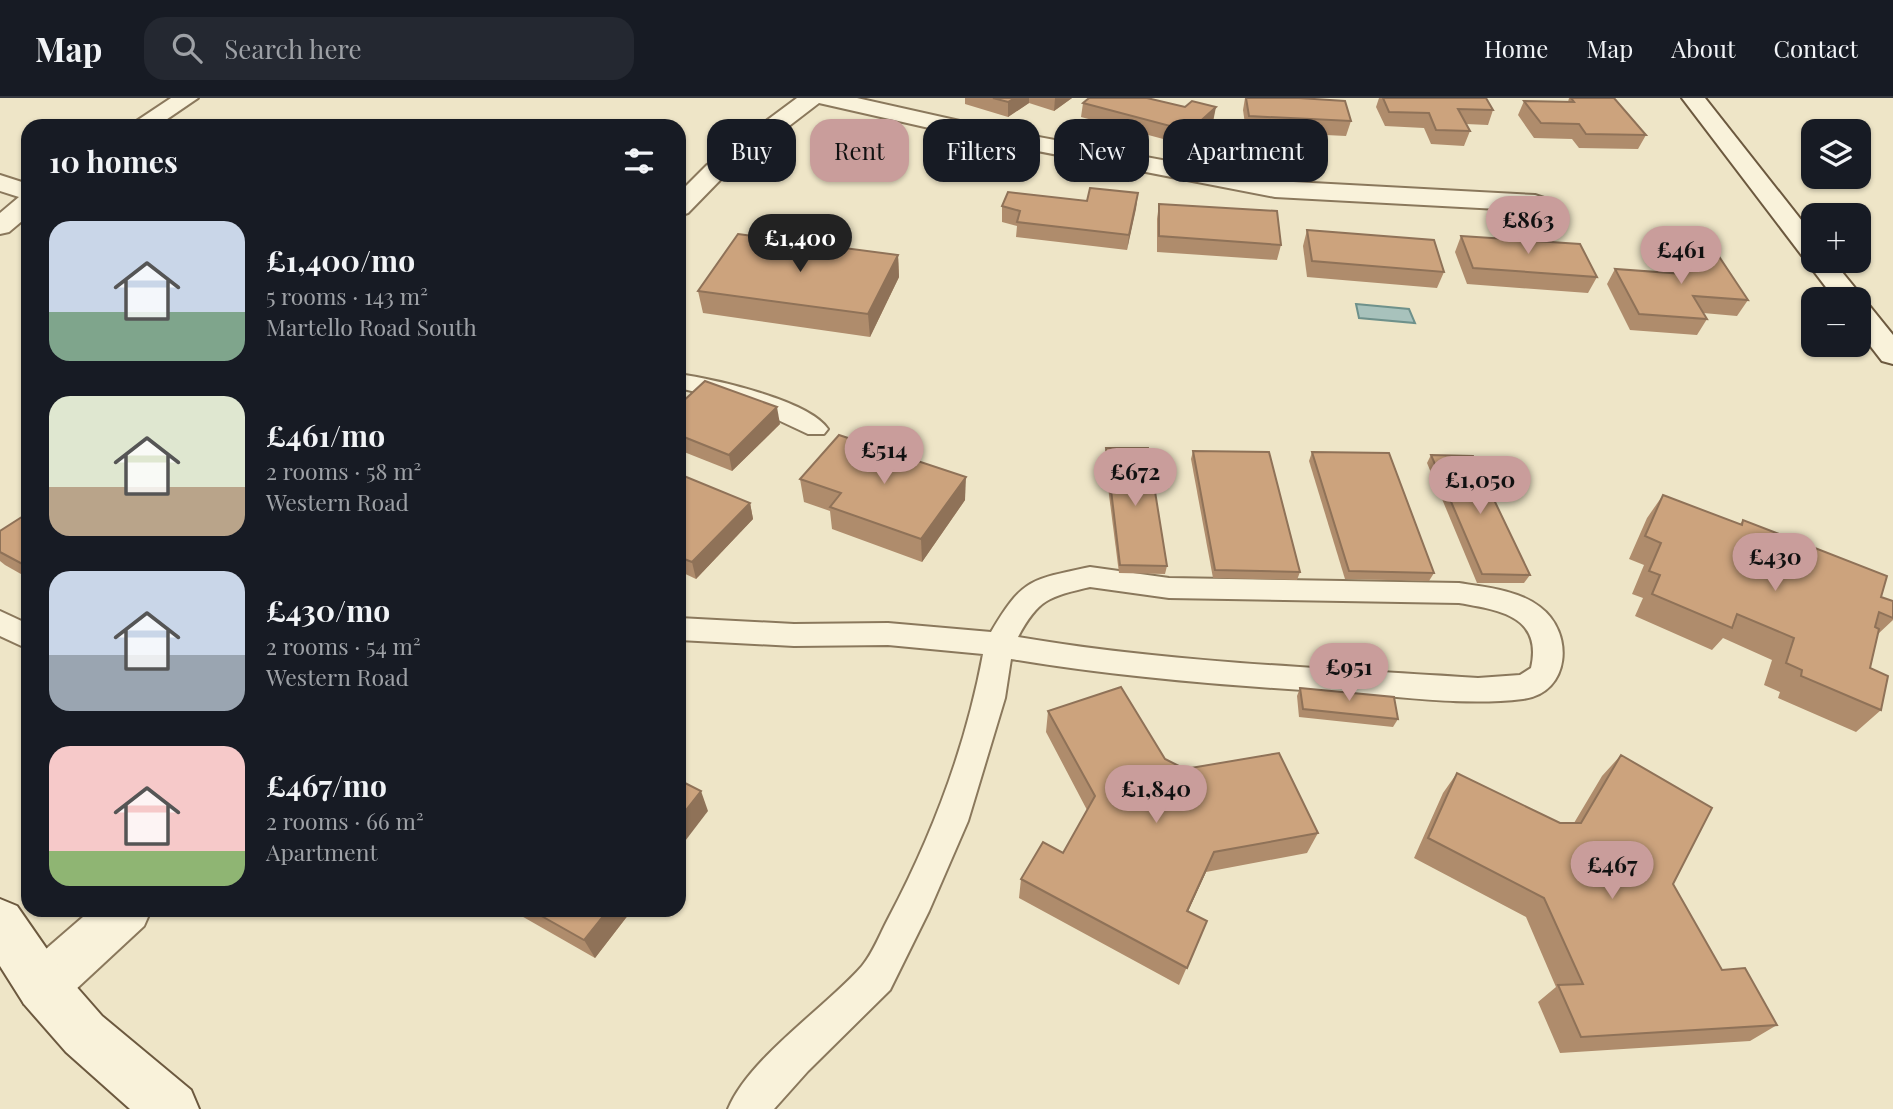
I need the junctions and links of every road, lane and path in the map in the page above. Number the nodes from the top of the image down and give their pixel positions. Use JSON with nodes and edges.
{"nodes":[{"id":1,"x":187,"y":98,"type":"edge"},
{"id":2,"x":811,"y":98,"type":"edge"},
{"id":3,"x":827,"y":98,"type":"edge"},
{"id":4,"x":1693,"y":98,"type":"edge"},
{"id":5,"x":152,"y":119,"type":"edge"},
{"id":6,"x":0,"y":183,"type":"edge"},
{"id":7,"x":21,"y":190,"type":"edge"},
{"id":8,"x":686,"y":201,"type":"edge"},
{"id":9,"x":1535,"y":203,"type":"dead end"},
{"id":10,"x":21,"y":209,"type":"edge"},
{"id":11,"x":0,"y":226,"type":"edge"},
{"id":12,"x":1801,"y":238,"type":"edge"},
{"id":13,"x":1829,"y":273,"type":"edge"},
{"id":14,"x":1840,"y":287,"type":"edge"},
{"id":15,"x":1871,"y":327,"type":"edge"},
{"id":16,"x":1893,"y":355,"type":"edge"},
{"id":17,"x":686,"y":382,"type":"edge"},
{"id":18,"x":816,"y":429,"type":"dead end"},
{"id":19,"x":0,"y":622,"type":"edge"},
{"id":20,"x":686,"y":629,"type":"edge"},
{"id":21,"x":21,"y":634,"type":"edge"},
{"id":22,"x":999,"y":645,"type":"junction"},
{"id":23,"x":119,"y":917,"type":"edge"},
{"id":24,"x":0,"y":922,"type":"edge"},
{"id":25,"x":42,"y":986,"type":"junction"},
{"id":26,"x":172,"y":1109,"type":"edge"},
{"id":27,"x":748,"y":1109,"type":"edge"}],
"edges":[{"from":1,"to":5,"type":"street"},
{"from":2,"to":8,"type":"street"},
{"from":3,"to":9,"type":"street"},
{"from":4,"to":12,"type":"street"},
{"from":6,"to":7,"type":"street"},
{"from":10,"to":11,"type":"street"},
{"from":13,"to":14,"type":"street"},
{"from":15,"to":16,"type":"street"},
{"from":17,"to":18,"type":"lane"},
{"from":19,"to":21,"type":"lane"},
{"from":20,"to":22,"type":"lane"},
{"from":22,"to":22,"type":"lane"},
{"from":22,"to":27,"type":"lane"},
{"from":23,"to":25,"type":"street"},
{"from":24,"to":25,"type":"street"},
{"from":25,"to":26,"type":"street"}]}
